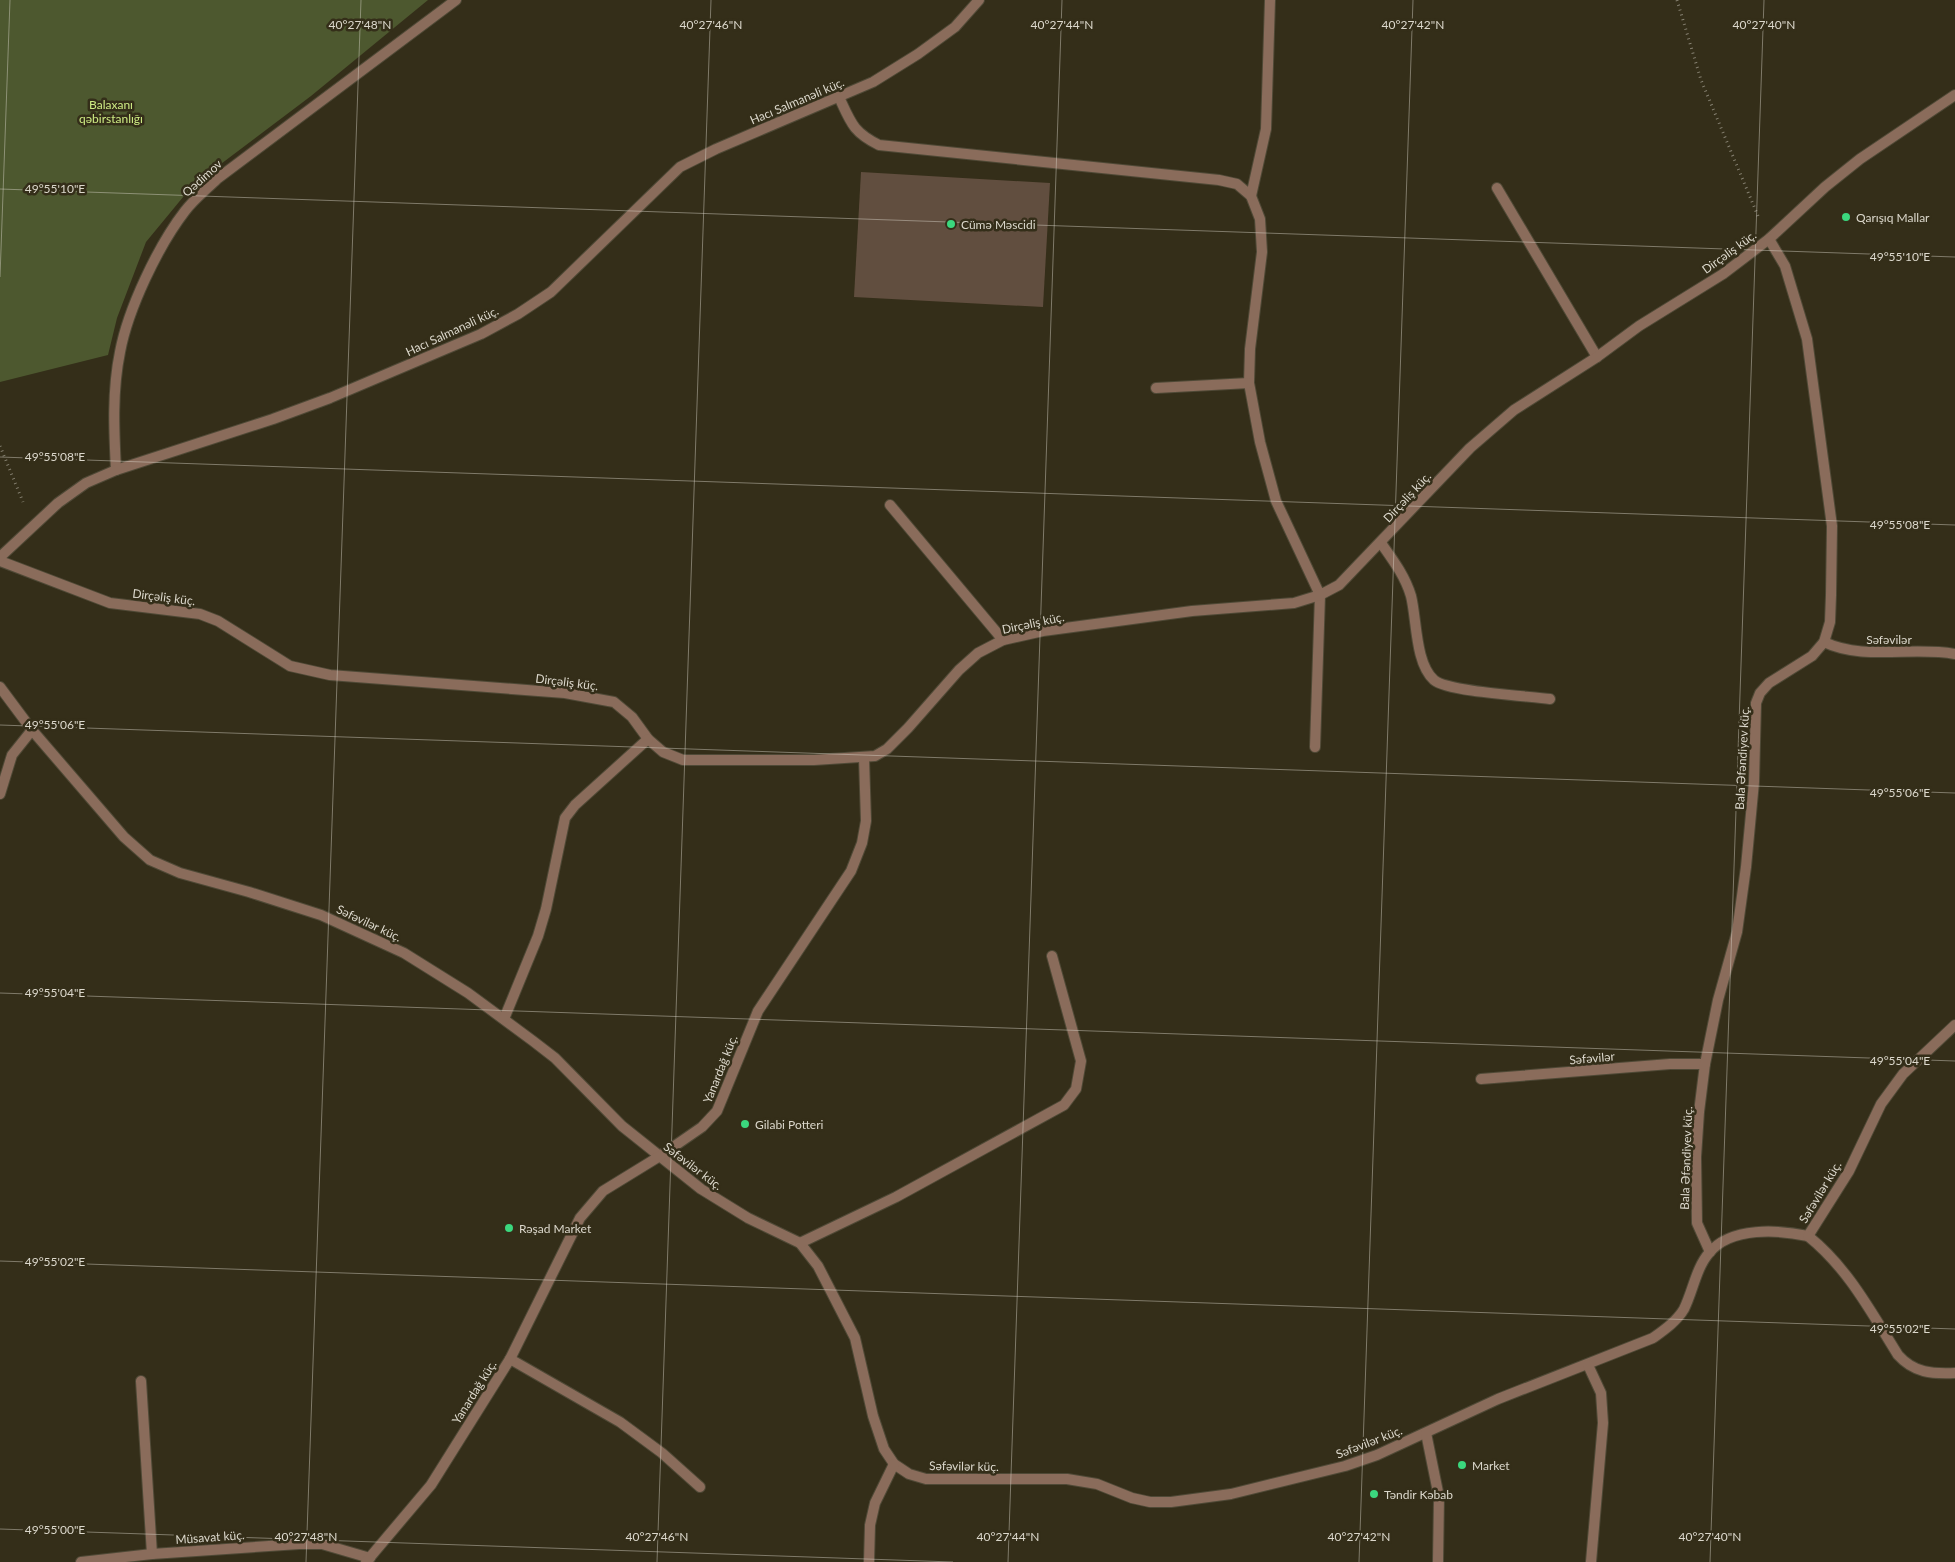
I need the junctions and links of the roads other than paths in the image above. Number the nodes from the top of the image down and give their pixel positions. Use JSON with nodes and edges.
{"nodes":[{"id":1,"x":456,"y":0,"type":"edge"},
{"id":2,"x":979,"y":0,"type":"edge"},
{"id":3,"x":1270,"y":0,"type":"edge"},
{"id":4,"x":1955,"y":95,"type":"edge"},
{"id":5,"x":839,"y":97,"type":"junction"},
{"id":6,"x":1498,"y":188,"type":"dead end"},
{"id":7,"x":1251,"y":196,"type":"junction"},
{"id":8,"x":1769,"y":239,"type":"junction"},
{"id":9,"x":1597,"y":356,"type":"junction"},
{"id":10,"x":1249,"y":383,"type":"junction"},
{"id":11,"x":1156,"y":388,"type":"dead end"},
{"id":12,"x":116,"y":470,"type":"junction"},
{"id":13,"x":890,"y":504,"type":"dead end"},
{"id":14,"x":1381,"y":543,"type":"junction"},
{"id":15,"x":0,"y":559,"type":"edge"},
{"id":16,"x":1320,"y":595,"type":"junction"},
{"id":17,"x":1003,"y":640,"type":"junction"},
{"id":18,"x":1824,"y":642,"type":"junction"},
{"id":19,"x":1955,"y":654,"type":"edge"},
{"id":20,"x":0,"y":687,"type":"edge"},
{"id":21,"x":1550,"y":699,"type":"dead end"},
{"id":22,"x":32,"y":730,"type":"junction"},
{"id":23,"x":648,"y":739,"type":"junction"},
{"id":24,"x":1315,"y":747,"type":"dead end"},
{"id":25,"x":864,"y":758,"type":"junction"},
{"id":26,"x":0,"y":794,"type":"edge"},
{"id":27,"x":1052,"y":956,"type":"dead end"},
{"id":28,"x":504,"y":1019,"type":"junction"},
{"id":29,"x":1955,"y":1025,"type":"edge"},
{"id":30,"x":1705,"y":1064,"type":"junction"},
{"id":31,"x":1481,"y":1079,"type":"dead end"},
{"id":32,"x":660,"y":1156,"type":"junction"},
{"id":33,"x":1808,"y":1236,"type":"junction"},
{"id":34,"x":800,"y":1243,"type":"junction"},
{"id":35,"x":1710,"y":1252,"type":"junction"},
{"id":36,"x":510,"y":1359,"type":"junction"},
{"id":37,"x":1588,"y":1366,"type":"junction"},
{"id":38,"x":1955,"y":1373,"type":"edge"},
{"id":39,"x":141,"y":1381,"type":"dead end"},
{"id":40,"x":1426,"y":1433,"type":"junction"},
{"id":41,"x":894,"y":1464,"type":"junction"},
{"id":42,"x":700,"y":1487,"type":"dead end"},
{"id":43,"x":152,"y":1554,"type":"junction"},
{"id":44,"x":368,"y":1560,"type":"edge"},
{"id":45,"x":81,"y":1562,"type":"edge"},
{"id":46,"x":869,"y":1562,"type":"edge"},
{"id":47,"x":1438,"y":1562,"type":"edge"},
{"id":48,"x":1591,"y":1562,"type":"edge"}],
"edges":[{"from":1,"to":12,"type":"street","name":"Qədimov"},
{"from":2,"to":5,"type":"street","name":"Hacı Salmanəli küç."},
{"from":3,"to":7,"type":"street"},
{"from":4,"to":8,"type":"street","name":"Dirçəliş küç."},
{"from":5,"to":7,"type":"street"},
{"from":5,"to":12,"type":"street","name":"Hacı Salmanəli küç."},
{"from":6,"to":9,"type":"street"},
{"from":7,"to":10,"type":"street"},
{"from":8,"to":9,"type":"street","name":"Dirçəliş küç."},
{"from":8,"to":18,"type":"street"},
{"from":9,"to":14,"type":"street","name":"Dirçəliş küç."},
{"from":10,"to":11,"type":"street"},
{"from":10,"to":16,"type":"street"},
{"from":12,"to":15,"type":"street","name":"Hacı Salmanəli küç."},
{"from":13,"to":17,"type":"street"},
{"from":14,"to":16,"type":"street","name":"Dirçəliş küç."},
{"from":14,"to":21,"type":"street"},
{"from":15,"to":23,"type":"street","name":"Dirçəliş küç."},
{"from":16,"to":17,"type":"street","name":"Dirçəliş küç."},
{"from":16,"to":24,"type":"street"},
{"from":17,"to":25,"type":"street","name":"Dirçəliş küç."},
{"from":18,"to":19,"type":"street","name":"Səfəvilər"},
{"from":18,"to":30,"type":"street","name":"Bala Əfəndiyev küç."},
{"from":20,"to":22,"type":"street","name":"Səfəvilər küç."},
{"from":22,"to":26,"type":"street"},
{"from":22,"to":28,"type":"street","name":"Səfəvilər küç."},
{"from":23,"to":25,"type":"street","name":"Dirçəliş küç."},
{"from":23,"to":28,"type":"street"},
{"from":25,"to":32,"type":"street","name":"Yanardağ küç."},
{"from":27,"to":34,"type":"street"},
{"from":28,"to":32,"type":"street","name":"Səfəvilər küç."},
{"from":29,"to":33,"type":"street","name":"Səfəvilər küç."},
{"from":30,"to":31,"type":"street","name":"Səfəvilər"},
{"from":30,"to":35,"type":"street","name":"Bala Əfəndiyev küç."},
{"from":32,"to":34,"type":"street","name":"Səfəvilər küç."},
{"from":32,"to":36,"type":"street","name":"Yanardağ küç."},
{"from":33,"to":35,"type":"street","name":"Səfəvilər küç."},
{"from":33,"to":38,"type":"street"},
{"from":34,"to":41,"type":"street","name":"Səfəvilər küç."},
{"from":35,"to":37,"type":"street","name":"Səfəvilər küç."},
{"from":36,"to":42,"type":"street"},
{"from":36,"to":44,"type":"street","name":"Yanardağ küç."},
{"from":37,"to":40,"type":"street","name":"Səfəvilər küç."},
{"from":37,"to":48,"type":"street"},
{"from":39,"to":43,"type":"street"},
{"from":40,"to":41,"type":"street","name":"Səfəvilər küç."},
{"from":40,"to":47,"type":"street"},
{"from":41,"to":46,"type":"street"},
{"from":43,"to":44,"type":"street","name":"Müsavat küç."},
{"from":43,"to":45,"type":"street","name":"Müsavat küç."}]}
